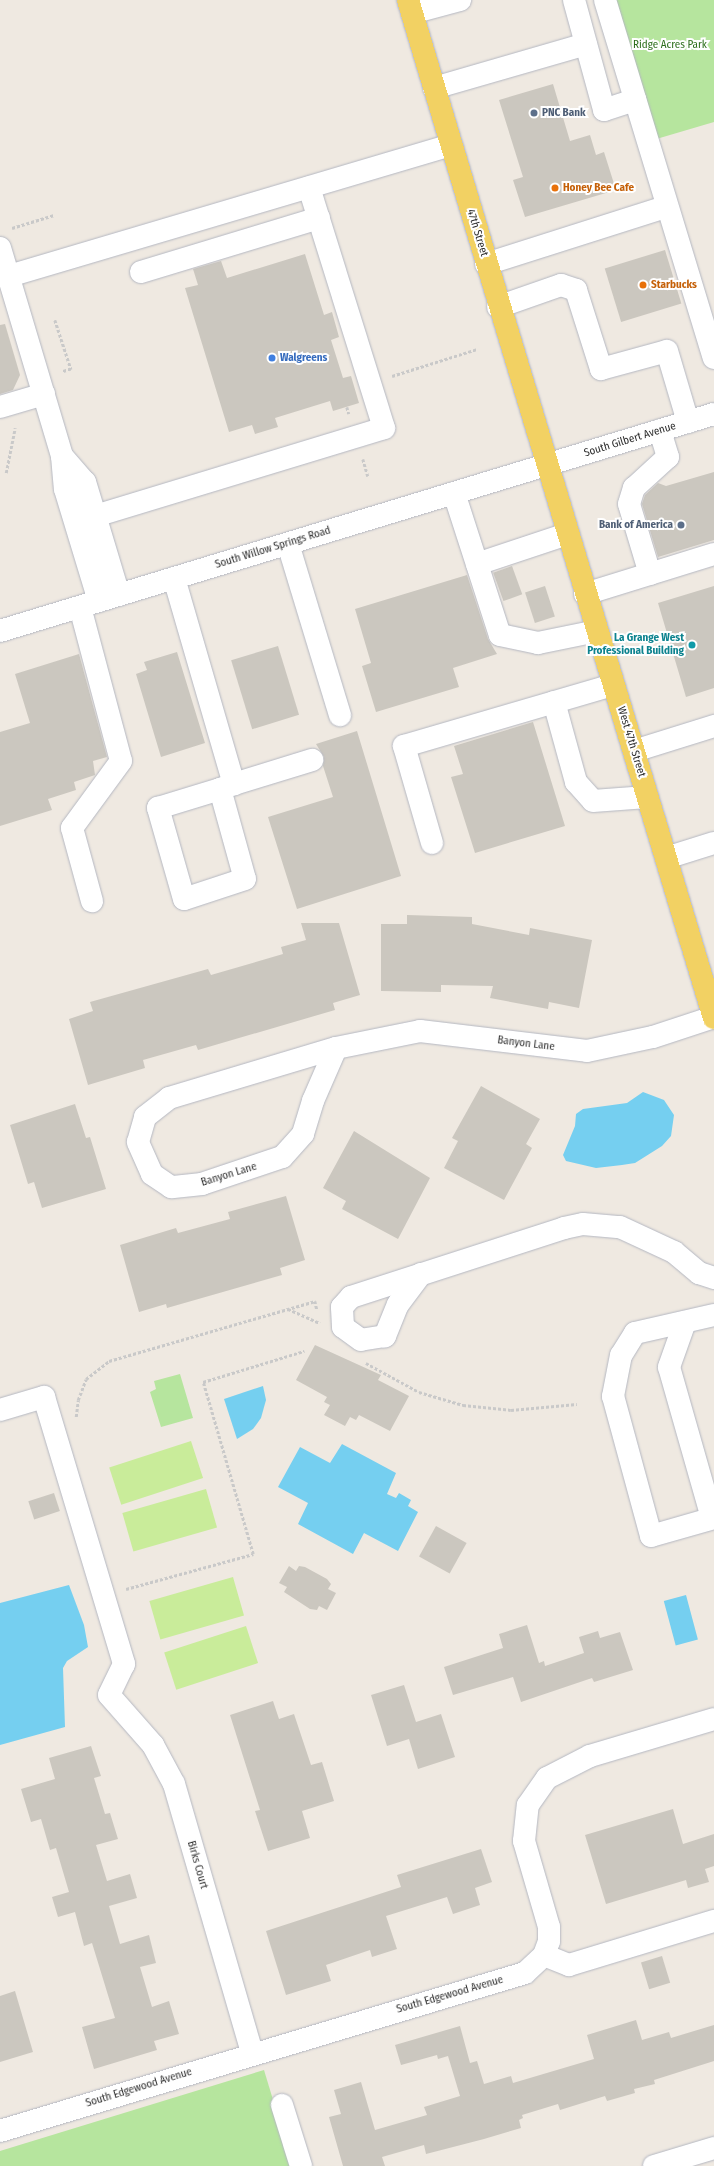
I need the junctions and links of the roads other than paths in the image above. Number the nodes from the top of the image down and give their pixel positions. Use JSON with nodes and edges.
{"nodes":[{"id":1,"x":460,"y":0,"type":"edge"},
{"id":2,"x":574,"y":0,"type":"edge"},
{"id":3,"x":605,"y":0,"type":"edge"},
{"id":4,"x":410,"y":7,"type":"edge"},
{"id":5,"x":586,"y":44,"type":"junction"},
{"id":6,"x":434,"y":88,"type":"junction"},
{"id":7,"x":635,"y":100,"type":"junction"},
{"id":8,"x":451,"y":145,"type":"junction"},
{"id":9,"x":309,"y":187,"type":"junction"},
{"id":10,"x":666,"y":207,"type":"junction"},
{"id":11,"x":319,"y":218,"type":"junction"},
{"id":12,"x":4,"y":238,"type":"edge"},
{"id":13,"x":486,"y":264,"type":"junction"},
{"id":14,"x":141,"y":272,"type":"dead end"},
{"id":15,"x":9,"y":276,"type":"junction"},
{"id":16,"x":498,"y":307,"type":"junction"},
{"id":17,"x":714,"y":358,"type":"edge"},
{"id":18,"x":44,"y":394,"type":"junction"},
{"id":19,"x":0,"y":407,"type":"edge"},
{"id":20,"x":714,"y":414,"type":"edge"},
{"id":21,"x":688,"y":422,"type":"junction"},
{"id":22,"x":660,"y":430,"type":"junction"},
{"id":23,"x":62,"y":456,"type":"junction"},
{"id":24,"x":545,"y":466,"type":"junction"},
{"id":25,"x":454,"y":493,"type":"junction"},
{"id":26,"x":95,"y":516,"type":"junction"},
{"id":27,"x":567,"y":534,"type":"junction"},
{"id":28,"x":288,"y":544,"type":"junction"},
{"id":29,"x":714,"y":554,"type":"edge"},
{"id":30,"x":477,"y":564,"type":"junction"},
{"id":31,"x":650,"y":574,"type":"junction"},
{"id":32,"x":174,"y":578,"type":"junction"},
{"id":33,"x":585,"y":594,"type":"junction"},
{"id":34,"x":99,"y":601,"type":"junction"},
{"id":35,"x":0,"y":631,"type":"edge"},
{"id":36,"x":597,"y":631,"type":"junction"},
{"id":37,"x":613,"y":685,"type":"junction"},
{"id":38,"x":554,"y":702,"type":"junction"},
{"id":39,"x":340,"y":715,"type":"dead end"},
{"id":40,"x":714,"y":726,"type":"edge"},
{"id":41,"x":634,"y":751,"type":"junction"},
{"id":42,"x":312,"y":760,"type":"dead end"},
{"id":43,"x":227,"y":787,"type":"junction"},
{"id":44,"x":648,"y":797,"type":"junction"},
{"id":45,"x":432,"y":843,"type":"dead end"},
{"id":46,"x":714,"y":843,"type":"edge"},
{"id":47,"x":666,"y":858,"type":"junction"},
{"id":48,"x":92,"y":901,"type":"dead end"},
{"id":49,"x":714,"y":1018,"type":"edge"},
{"id":50,"x":336,"y":1048,"type":"junction"},
{"id":51,"x":421,"y":1274,"type":"dead end"},
{"id":52,"x":714,"y":1278,"type":"edge"},
{"id":53,"x":714,"y":1315,"type":"edge"},
{"id":54,"x":685,"y":1322,"type":"junction"},
{"id":55,"x":0,"y":1410,"type":"edge"},
{"id":56,"x":713,"y":1518,"type":"edge"},
{"id":57,"x":714,"y":1719,"type":"edge"},
{"id":58,"x":714,"y":1921,"type":"edge"},
{"id":59,"x":544,"y":1955,"type":"junction"},
{"id":60,"x":252,"y":2053,"type":"junction"},
{"id":61,"x":282,"y":2105,"type":"dead end"},
{"id":62,"x":0,"y":2131,"type":"edge"},
{"id":63,"x":714,"y":2148,"type":"edge"},
{"id":64,"x":301,"y":2166,"type":"edge"},
{"id":65,"x":654,"y":2166,"type":"edge"}],
"edges":[{"from":1,"to":4,"type":"street"},
{"from":2,"to":5,"type":"street"},
{"from":3,"to":7,"type":"street"},
{"from":4,"to":6,"type":"main road","name":"47th Street"},
{"from":5,"to":6,"type":"street"},
{"from":5,"to":7,"type":"street"},
{"from":6,"to":8,"type":"main road","name":"47th Street"},
{"from":7,"to":10,"type":"street"},
{"from":8,"to":9,"type":"street"},
{"from":8,"to":13,"type":"main road","name":"47th Street"},
{"from":9,"to":11,"type":"street"},
{"from":9,"to":15,"type":"street"},
{"from":10,"to":13,"type":"street"},
{"from":10,"to":17,"type":"street"},
{"from":11,"to":14,"type":"street"},
{"from":11,"to":26,"type":"street"},
{"from":12,"to":15,"type":"street"},
{"from":13,"to":16,"type":"main road","name":"47th Street"},
{"from":15,"to":18,"type":"street"},
{"from":16,"to":21,"type":"street"},
{"from":16,"to":24,"type":"main road","name":"47th Street"},
{"from":18,"to":19,"type":"street"},
{"from":18,"to":23,"type":"street"},
{"from":20,"to":21,"type":"street","name":"South Gilbert Avenue"},
{"from":21,"to":22,"type":"street","name":"South Gilbert Avenue"},
{"from":22,"to":24,"type":"street","name":"South Gilbert Avenue"},
{"from":22,"to":31,"type":"street"},
{"from":23,"to":26,"type":"street"},
{"from":23,"to":34,"type":"street"},
{"from":24,"to":25,"type":"street","name":"South Willow Springs Road"},
{"from":24,"to":27,"type":"main road","name":"West 47th Street"},
{"from":25,"to":28,"type":"street","name":"South Willow Springs Road"},
{"from":25,"to":30,"type":"street"},
{"from":26,"to":34,"type":"street"},
{"from":27,"to":30,"type":"street"},
{"from":27,"to":33,"type":"main road","name":"West 47th Street"},
{"from":28,"to":32,"type":"street","name":"South Willow Springs Road"},
{"from":28,"to":39,"type":"street"},
{"from":29,"to":31,"type":"street"},
{"from":30,"to":36,"type":"street"},
{"from":31,"to":33,"type":"street"},
{"from":32,"to":34,"type":"street","name":"South Willow Springs Road"},
{"from":32,"to":43,"type":"street"},
{"from":33,"to":36,"type":"main road","name":"West 47th Street"},
{"from":34,"to":35,"type":"street","name":"South Willow Springs Road"},
{"from":34,"to":48,"type":"street"},
{"from":36,"to":37,"type":"main road","name":"West 47th Street"},
{"from":37,"to":38,"type":"street"},
{"from":37,"to":41,"type":"main road","name":"West 47th Street"},
{"from":38,"to":44,"type":"street"},
{"from":38,"to":45,"type":"street"},
{"from":40,"to":41,"type":"street"},
{"from":41,"to":44,"type":"main road","name":"West 47th Street"},
{"from":42,"to":43,"type":"street"},
{"from":43,"to":43,"type":"street"},
{"from":44,"to":47,"type":"main road","name":"West 47th Street"},
{"from":46,"to":47,"type":"street"},
{"from":47,"to":49,"type":"main road","name":"West 47th Street"},
{"from":49,"to":50,"type":"street","name":"Banyon Lane"},
{"from":50,"to":50,"type":"street","name":"Banyon Lane"},
{"from":51,"to":52,"type":"street"},
{"from":53,"to":54,"type":"street"},
{"from":54,"to":56,"type":"street"},
{"from":54,"to":56,"type":"street"},
{"from":55,"to":60,"type":"street","name":"Birks Court"},
{"from":57,"to":59,"type":"street"},
{"from":58,"to":59,"type":"street"},
{"from":59,"to":60,"type":"street","name":"South Edgewood Avenue"},
{"from":60,"to":62,"type":"street","name":"South Edgewood Avenue"},
{"from":61,"to":64,"type":"street"},
{"from":63,"to":65,"type":"street"}]}
